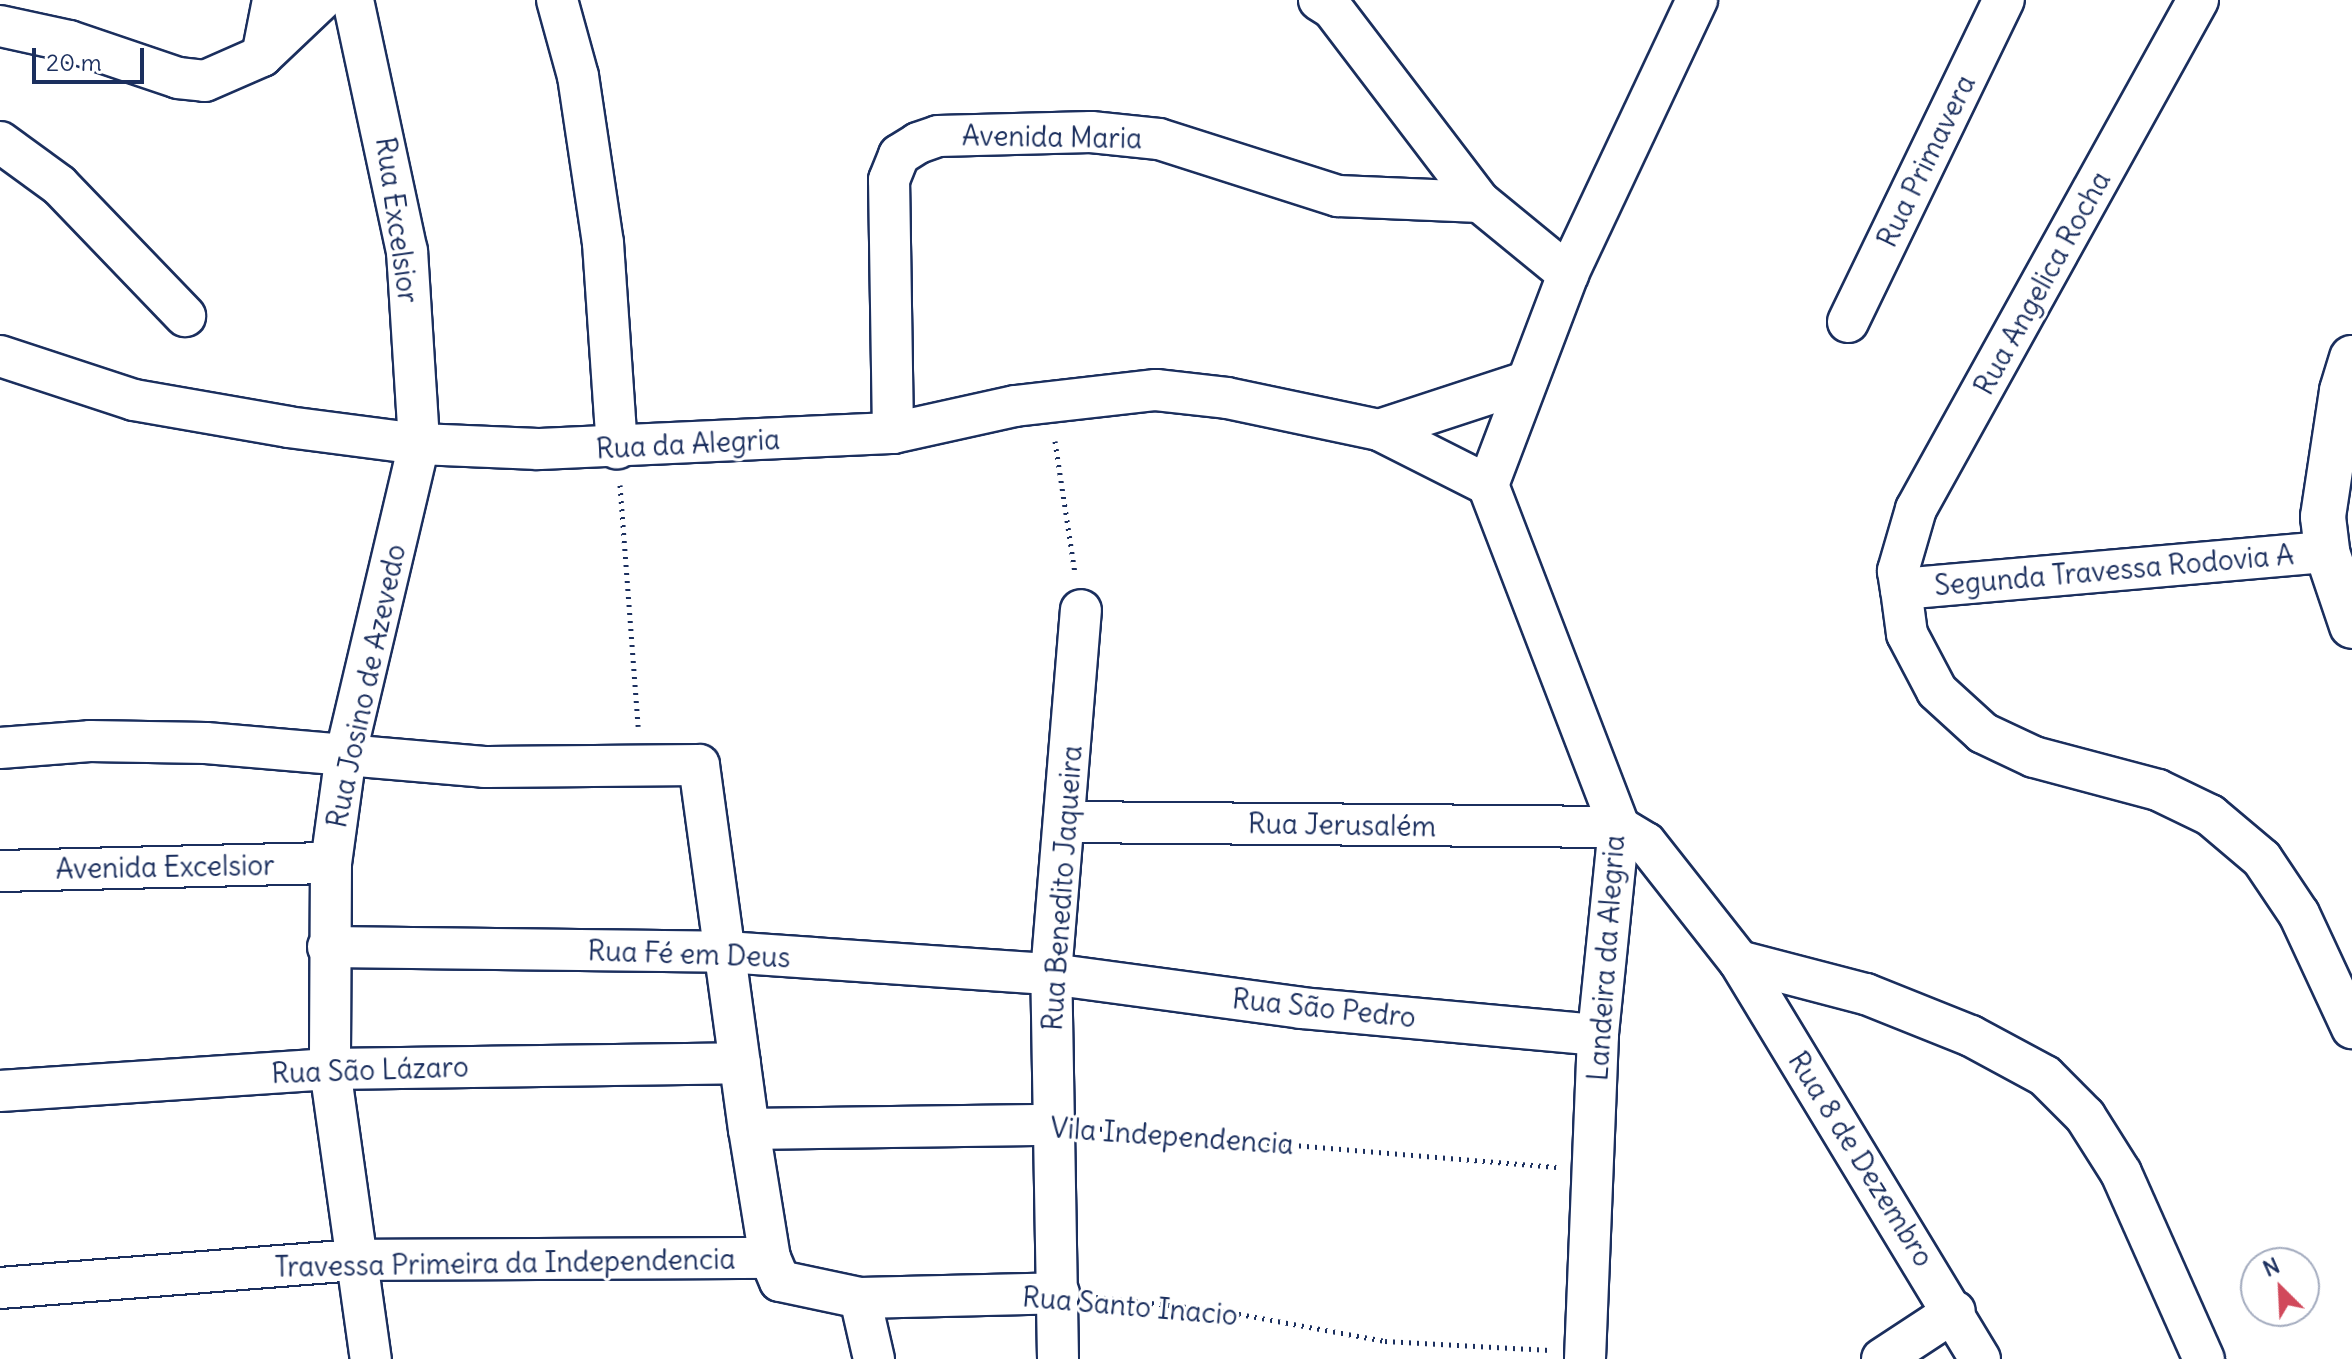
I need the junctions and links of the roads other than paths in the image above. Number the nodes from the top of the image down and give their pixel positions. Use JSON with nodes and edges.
{"nodes":[{"id":1,"x":273,"y":0,"type":"edge"},
{"id":2,"x":321,"y":0,"type":"edge"},
{"id":3,"x":353,"y":0,"type":"edge"},
{"id":4,"x":557,"y":0,"type":"edge"},
{"id":5,"x":1697,"y":0,"type":"edge"},
{"id":6,"x":2004,"y":0,"type":"edge"},
{"id":7,"x":2198,"y":0,"type":"edge"},
{"id":8,"x":1328,"y":2,"type":"edge"},
{"id":9,"x":0,"y":26,"type":"edge"},
{"id":10,"x":262,"y":56,"type":"junction"},
{"id":11,"x":0,"y":142,"type":"edge"},
{"id":12,"x":1480,"y":202,"type":"junction"},
{"id":13,"x":1568,"y":274,"type":"junction"},
{"id":14,"x":185,"y":316,"type":"dead end"},
{"id":15,"x":1848,"y":322,"type":"dead end"},
{"id":16,"x":0,"y":356,"type":"edge"},
{"id":17,"x":2350,"y":368,"type":"edge"},
{"id":18,"x":1526,"y":382,"type":"junction"},
{"id":19,"x":1379,"y":430,"type":"junction"},
{"id":20,"x":893,"y":433,"type":"junction"},
{"id":21,"x":419,"y":444,"type":"junction"},
{"id":22,"x":617,"y":449,"type":"junction"},
{"id":23,"x":1488,"y":485,"type":"junction"},
{"id":24,"x":2338,"y":570,"type":"edge"},
{"id":25,"x":1899,"y":580,"type":"junction"},
{"id":26,"x":1081,"y":610,"type":"road end"},
{"id":27,"x":2352,"y":626,"type":"edge"},
{"id":28,"x":0,"y":748,"type":"edge"},
{"id":29,"x":346,"y":754,"type":"junction"},
{"id":30,"x":1066,"y":822,"type":"junction"},
{"id":31,"x":1619,"y":827,"type":"junction"},
{"id":32,"x":331,"y":863,"type":"junction"},
{"id":33,"x":0,"y":871,"type":"edge"},
{"id":34,"x":328,"y":947,"type":"junction"},
{"id":35,"x":726,"y":952,"type":"junction"},
{"id":36,"x":1739,"y":961,"type":"junction"},
{"id":37,"x":1051,"y":974,"type":"junction"},
{"id":38,"x":2352,"y":1028,"type":"edge"},
{"id":39,"x":1598,"y":1035,"type":"junction"},
{"id":40,"x":740,"y":1063,"type":"junction"},
{"id":41,"x":330,"y":1069,"type":"junction"},
{"id":42,"x":0,"y":1091,"type":"edge"},
{"id":43,"x":1052,"y":1125,"type":"junction"},
{"id":44,"x":749,"y":1129,"type":"junction"},
{"id":45,"x":356,"y":1260,"type":"junction"},
{"id":46,"x":775,"y":1270,"type":"junction"},
{"id":47,"x":0,"y":1288,"type":"edge"},
{"id":48,"x":1059,"y":1293,"type":"junction"},
{"id":49,"x":860,"y":1298,"type":"junction"},
{"id":50,"x":1955,"y":1311,"type":"junction"},
{"id":51,"x":1586,"y":1355,"type":"edge"},
{"id":52,"x":371,"y":1359,"type":"edge"},
{"id":53,"x":874,"y":1359,"type":"edge"},
{"id":54,"x":1058,"y":1359,"type":"edge"},
{"id":55,"x":1882,"y":1359,"type":"edge"},
{"id":56,"x":1980,"y":1359,"type":"edge"},
{"id":57,"x":2204,"y":1359,"type":"edge"}],
"edges":[{"from":1,"to":10,"type":"street"},
{"from":2,"to":10,"type":"street"},
{"from":3,"to":21,"type":"street","name":"Rua Excelsior"},
{"from":4,"to":22,"type":"street"},
{"from":5,"to":13,"type":"street"},
{"from":6,"to":15,"type":"street","name":"Rua Primavera"},
{"from":7,"to":25,"type":"street","name":"Rua Angelica Rocha"},
{"from":8,"to":12,"type":"street"},
{"from":9,"to":10,"type":"street"},
{"from":11,"to":14,"type":"street"},
{"from":12,"to":13,"type":"street"},
{"from":12,"to":20,"type":"street","name":"Avenida Maria"},
{"from":13,"to":18,"type":"street"},
{"from":16,"to":21,"type":"street","name":"Rua da Alegria"},
{"from":17,"to":24,"type":"street"},
{"from":18,"to":19,"type":"street","name":"Rua da Alegria"},
{"from":18,"to":23,"type":"street"},
{"from":19,"to":20,"type":"street","name":"Rua da Alegria"},
{"from":19,"to":23,"type":"street","name":"Rua da Alegria"},
{"from":20,"to":22,"type":"street","name":"Rua da Alegria"},
{"from":21,"to":22,"type":"street","name":"Rua da Alegria"},
{"from":21,"to":29,"type":"street","name":"Rua Josino de Azevedo"},
{"from":23,"to":31,"type":"street","name":"Landeira da Alegria"},
{"from":24,"to":25,"type":"street","name":"Segunda Travessa Rodovia A"},
{"from":24,"to":27,"type":"street"},
{"from":25,"to":38,"type":"street"},
{"from":26,"to":30,"type":"street","name":"Rua Benedito Jaqueira"},
{"from":28,"to":29,"type":"street"},
{"from":29,"to":32,"type":"street","name":"Rua Josino de Azevedo"},
{"from":29,"to":35,"type":"street"},
{"from":30,"to":31,"type":"street","name":"Rua Jerusalém"},
{"from":30,"to":37,"type":"street","name":"Rua Benedito Jaqueira"},
{"from":31,"to":36,"type":"street","name":"Rua 8 de Dezembro"},
{"from":31,"to":39,"type":"street","name":"Landeira da Alegria"},
{"from":32,"to":33,"type":"street","name":"Avenida Excelsior"},
{"from":32,"to":34,"type":"street","name":"Rua Josino de Azevedo"},
{"from":34,"to":35,"type":"street","name":"Rua Fé em Deus"},
{"from":34,"to":41,"type":"street","name":"Rua Josino de Azevedo"},
{"from":35,"to":37,"type":"street","name":"Rua Fé em Deus"},
{"from":35,"to":40,"type":"street"},
{"from":36,"to":50,"type":"street","name":"Rua 8 de Dezembro"},
{"from":36,"to":57,"type":"street"},
{"from":37,"to":39,"type":"street","name":"Rua São Pedro"},
{"from":37,"to":43,"type":"street","name":"Rua Benedito Jaqueira"},
{"from":39,"to":51,"type":"street","name":"Landeira da Alegria"},
{"from":40,"to":41,"type":"street","name":"Rua São Lázaro"},
{"from":40,"to":44,"type":"street"},
{"from":41,"to":42,"type":"street","name":"Rua São Lázaro"},
{"from":41,"to":45,"type":"street","name":"Rua Josino de Azevedo"},
{"from":43,"to":44,"type":"street","name":"Vila Independencia"},
{"from":43,"to":48,"type":"street","name":"Rua Benedito Jaqueira"},
{"from":44,"to":46,"type":"street"},
{"from":45,"to":46,"type":"street","name":"Travessa Primeira da Independencia"},
{"from":45,"to":47,"type":"street","name":"Travessa Primeira da Independencia"},
{"from":45,"to":52,"type":"street","name":"Rua Josino de Azevedo"},
{"from":46,"to":49,"type":"street","name":"Rua Santo Inacio"},
{"from":48,"to":49,"type":"street","name":"Rua Santo Inacio"},
{"from":48,"to":54,"type":"street","name":"Rua Benedito Jaqueira"},
{"from":49,"to":53,"type":"street"},
{"from":50,"to":55,"type":"street"},
{"from":50,"to":56,"type":"street","name":"Rua 8 de Dezembro"}]}
